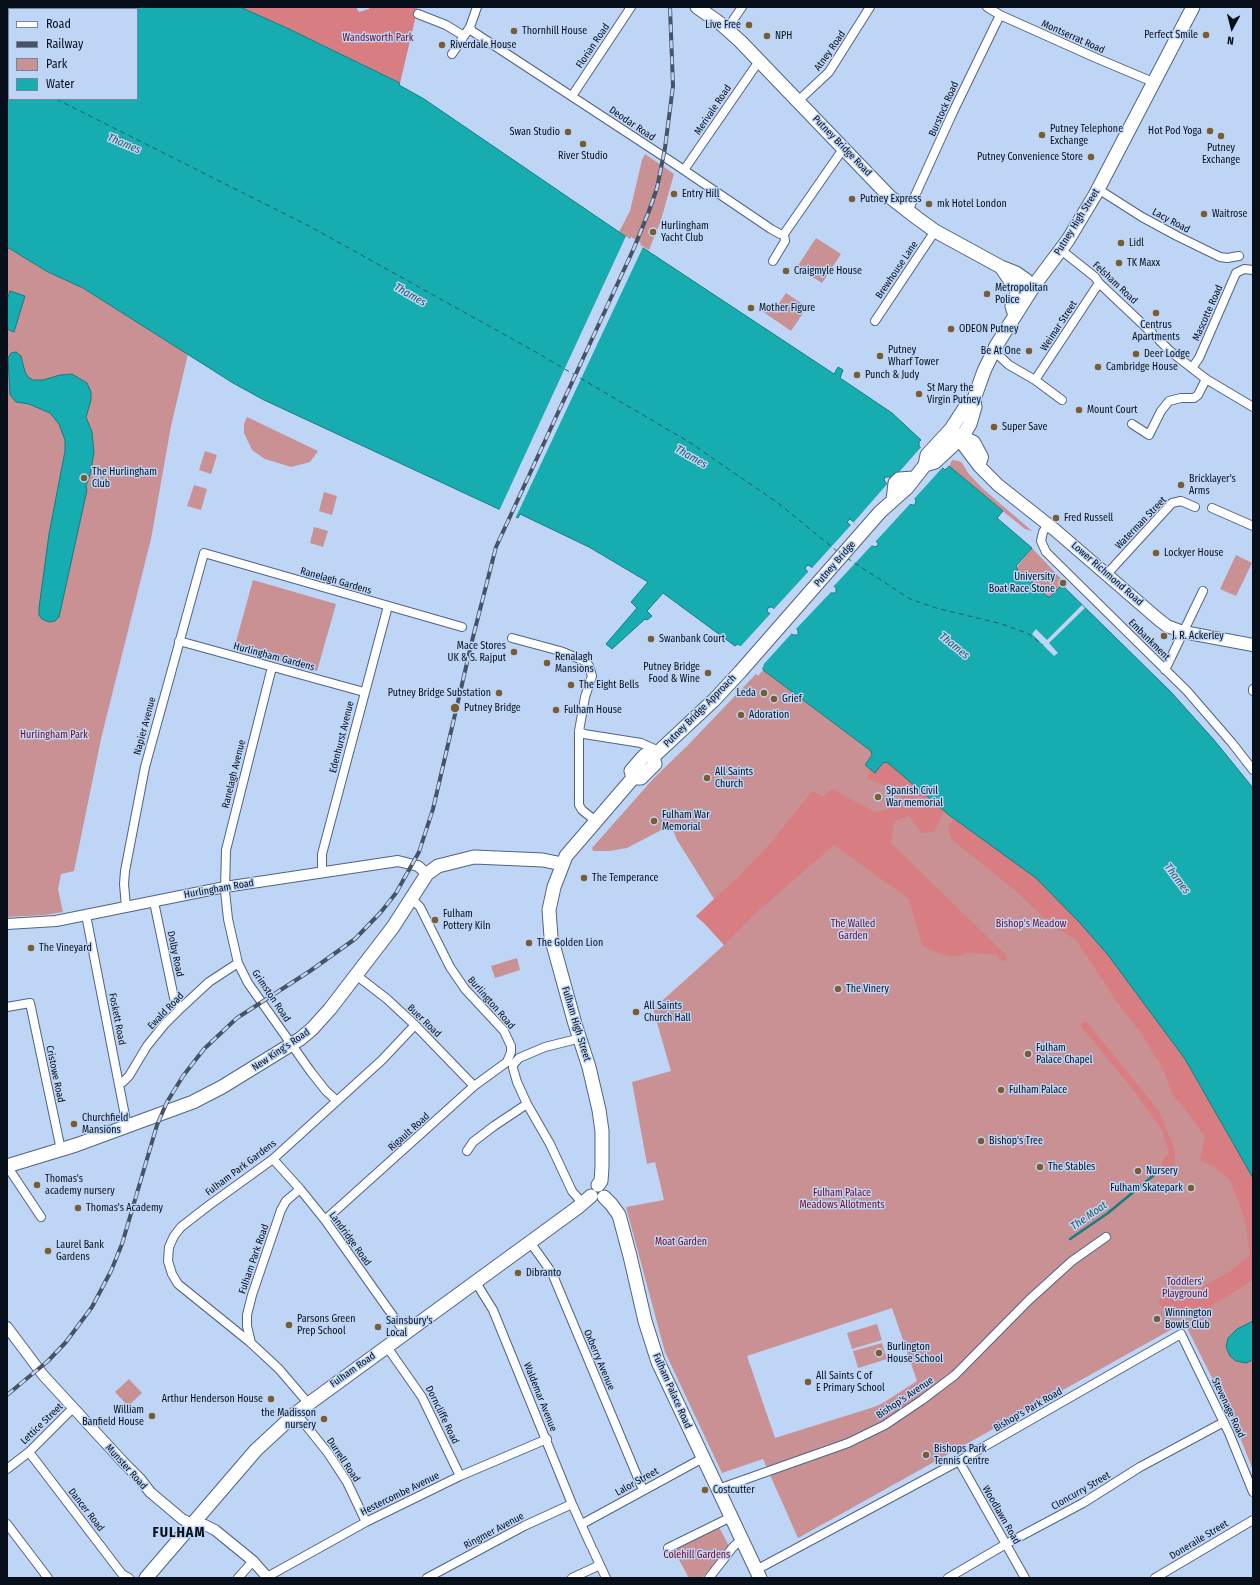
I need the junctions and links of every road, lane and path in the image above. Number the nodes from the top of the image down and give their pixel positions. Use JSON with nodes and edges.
{"nodes":[{"id":1,"x":477,"y":7,"type":"edge"},
{"id":2,"x":631,"y":7,"type":"edge"},
{"id":3,"x":697,"y":7,"type":"edge"},
{"id":4,"x":742,"y":7,"type":"edge"},
{"id":5,"x":870,"y":7,"type":"edge"},
{"id":6,"x":987,"y":7,"type":"edge"},
{"id":7,"x":1193,"y":7,"type":"edge"},
{"id":8,"x":418,"y":14,"type":"dead end"},
{"id":9,"x":1000,"y":15,"type":"junction"},
{"id":10,"x":470,"y":27,"type":"junction"},
{"id":11,"x":727,"y":29,"type":"junction"},
{"id":12,"x":464,"y":36,"type":"junction"},
{"id":13,"x":452,"y":54,"type":"dead end"},
{"id":14,"x":759,"y":61,"type":"junction"},
{"id":15,"x":1153,"y":82,"type":"junction"},
{"id":16,"x":572,"y":96,"type":"junction"},
{"id":17,"x":798,"y":101,"type":"junction"},
{"id":18,"x":843,"y":149,"type":"junction"},
{"id":19,"x":684,"y":170,"type":"junction"},
{"id":20,"x":1098,"y":189,"type":"junction"},
{"id":21,"x":908,"y":212,"type":"junction"},
{"id":22,"x":935,"y":231,"type":"junction"},
{"id":23,"x":784,"y":234,"type":"junction"},
{"id":24,"x":1061,"y":250,"type":"junction"},
{"id":25,"x":1239,"y":256,"type":"dead end"},
{"id":26,"x":773,"y":261,"type":"dead end"},
{"id":27,"x":1001,"y":267,"type":"junction"},
{"id":28,"x":1253,"y":270,"type":"edge"},
{"id":29,"x":1099,"y":283,"type":"junction"},
{"id":30,"x":1033,"y":288,"type":"junction"},
{"id":31,"x":1015,"y":316,"type":"junction"},
{"id":32,"x":875,"y":321,"type":"dead end"},
{"id":33,"x":1152,"y":334,"type":"dead end"},
{"id":34,"x":1159,"y":340,"type":"dead end"},
{"id":35,"x":994,"y":351,"type":"junction"},
{"id":36,"x":1192,"y":368,"type":"junction"},
{"id":37,"x":1206,"y":379,"type":"junction"},
{"id":38,"x":1035,"y":380,"type":"junction"},
{"id":39,"x":974,"y":399,"type":"junction"},
{"id":40,"x":1062,"y":400,"type":"dead end"},
{"id":41,"x":1253,"y":407,"type":"edge"},
{"id":42,"x":1132,"y":424,"type":"dead end"},
{"id":43,"x":951,"y":429,"type":"junction"},
{"id":44,"x":962,"y":437,"type":"junction"},
{"id":45,"x":944,"y":450,"type":"junction"},
{"id":46,"x":978,"y":466,"type":"junction"},
{"id":47,"x":1195,"y":507,"type":"dead end"},
{"id":48,"x":1212,"y":508,"type":"dead end"},
{"id":49,"x":1048,"y":524,"type":"junction"},
{"id":50,"x":1253,"y":526,"type":"edge"},
{"id":51,"x":204,"y":553,"type":"joint"},
{"id":52,"x":1107,"y":574,"type":"junction"},
{"id":53,"x":1203,"y":591,"type":"dead end"},
{"id":54,"x":388,"y":606,"type":"junction"},
{"id":55,"x":462,"y":627,"type":"dead end"},
{"id":56,"x":1183,"y":632,"type":"junction"},
{"id":57,"x":512,"y":638,"type":"dead end"},
{"id":58,"x":179,"y":641,"type":"junction"},
{"id":59,"x":1253,"y":645,"type":"edge"},
{"id":60,"x":746,"y":665,"type":"joint"},
{"id":61,"x":272,"y":667,"type":"junction"},
{"id":62,"x":1165,"y":670,"type":"junction"},
{"id":63,"x":364,"y":692,"type":"junction"},
{"id":64,"x":579,"y":731,"type":"junction"},
{"id":65,"x":656,"y":754,"type":"junction"},
{"id":66,"x":1253,"y":770,"type":"edge"},
{"id":67,"x":597,"y":822,"type":"junction"},
{"id":68,"x":562,"y":864,"type":"junction"},
{"id":69,"x":322,"y":873,"type":"junction"},
{"id":70,"x":427,"y":874,"type":"junction"},
{"id":71,"x":225,"y":887,"type":"junction"},
{"id":72,"x":412,"y":899,"type":"junction"},
{"id":73,"x":154,"y":902,"type":"junction"},
{"id":74,"x":126,"y":907,"type":"junction"},
{"id":75,"x":86,"y":915,"type":"junction"},
{"id":76,"x":7,"y":924,"type":"edge"},
{"id":77,"x":238,"y":963,"type":"junction"},
{"id":78,"x":356,"y":975,"type":"junction"},
{"id":79,"x":7,"y":1007,"type":"edge"},
{"id":80,"x":182,"y":1007,"type":"junction"},
{"id":81,"x":415,"y":1025,"type":"junction"},
{"id":82,"x":580,"y":1038,"type":"junction"},
{"id":83,"x":292,"y":1044,"type":"junction"},
{"id":84,"x":511,"y":1062,"type":"junction"},
{"id":85,"x":120,"y":1084,"type":"junction"},
{"id":86,"x":474,"y":1086,"type":"junction"},
{"id":87,"x":336,"y":1100,"type":"junction"},
{"id":88,"x":527,"y":1104,"type":"junction"},
{"id":89,"x":127,"y":1126,"type":"junction"},
{"id":90,"x":61,"y":1150,"type":"junction"},
{"id":91,"x":468,"y":1151,"type":"dead end"},
{"id":92,"x":273,"y":1159,"type":"junction"},
{"id":93,"x":7,"y":1166,"type":"edge"},
{"id":94,"x":300,"y":1189,"type":"junction"},
{"id":95,"x":591,"y":1195,"type":"junction"},
{"id":96,"x":41,"y":1217,"type":"dead end"},
{"id":97,"x":324,"y":1220,"type":"junction"},
{"id":98,"x":1106,"y":1237,"type":"dead end"},
{"id":99,"x":530,"y":1242,"type":"junction"},
{"id":100,"x":475,"y":1281,"type":"junction"},
{"id":101,"x":7,"y":1327,"type":"edge"},
{"id":102,"x":405,"y":1333,"type":"junction"},
{"id":103,"x":1181,"y":1334,"type":"joint"},
{"id":104,"x":251,"y":1343,"type":"junction"},
{"id":105,"x":387,"y":1347,"type":"junction"},
{"id":106,"x":308,"y":1403,"type":"junction"},
{"id":107,"x":73,"y":1408,"type":"junction"},
{"id":108,"x":296,"y":1412,"type":"junction"},
{"id":109,"x":1224,"y":1422,"type":"junction"},
{"id":110,"x":547,"y":1439,"type":"junction"},
{"id":111,"x":29,"y":1452,"type":"junction"},
{"id":112,"x":703,"y":1458,"type":"junction"},
{"id":113,"x":960,"y":1461,"type":"junction"},
{"id":114,"x":7,"y":1469,"type":"edge"},
{"id":115,"x":460,"y":1476,"type":"junction"},
{"id":116,"x":718,"y":1489,"type":"junction"},
{"id":117,"x":643,"y":1490,"type":"junction"},
{"id":118,"x":1253,"y":1492,"type":"edge"},
{"id":119,"x":572,"y":1504,"type":"junction"},
{"id":120,"x":731,"y":1517,"type":"junction"},
{"id":121,"x":1253,"y":1520,"type":"edge"},
{"id":122,"x":366,"y":1522,"type":"junction"},
{"id":123,"x":194,"y":1523,"type":"junction"},
{"id":124,"x":7,"y":1524,"type":"edge"},
{"id":125,"x":582,"y":1524,"type":"junction"},
{"id":126,"x":741,"y":1540,"type":"junction"},
{"id":127,"x":1006,"y":1544,"type":"junction"},
{"id":128,"x":668,"y":1548,"type":"dead end"},
{"id":129,"x":253,"y":1562,"type":"junction"},
{"id":130,"x":600,"y":1565,"type":"junction"},
{"id":131,"x":758,"y":1574,"type":"edge"},
{"id":132,"x":268,"y":1577,"type":"edge"},
{"id":133,"x":48,"y":1578,"type":"edge"},
{"id":134,"x":129,"y":1578,"type":"edge"},
{"id":135,"x":146,"y":1578,"type":"edge"},
{"id":136,"x":238,"y":1578,"type":"edge"},
{"id":137,"x":427,"y":1578,"type":"edge"},
{"id":138,"x":572,"y":1578,"type":"edge"},
{"id":139,"x":606,"y":1578,"type":"edge"},
{"id":140,"x":709,"y":1578,"type":"edge"},
{"id":141,"x":948,"y":1578,"type":"edge"},
{"id":142,"x":1025,"y":1578,"type":"edge"},
{"id":143,"x":1155,"y":1578,"type":"edge"}],
"edges":[{"from":1,"to":10,"type":"street"},
{"from":2,"to":16,"type":"street","name":"Florian Road"},
{"from":3,"to":11,"type":"main road","name":"Putney Bridge Road"},
{"from":4,"to":11,"type":"street"},
{"from":5,"to":17,"type":"street","name":"Atney Road"},
{"from":6,"to":9,"type":"street","name":"Montserrat Road"},
{"from":7,"to":15,"type":"main road","name":"Putney High Street"},
{"from":8,"to":12,"type":"street"},
{"from":9,"to":15,"type":"street","name":"Montserrat Road"},
{"from":9,"to":21,"type":"street","name":"Burstock Road"},
{"from":10,"to":12,"type":"street"},
{"from":10,"to":16,"type":"street","name":"Deodar Road"},
{"from":11,"to":14,"type":"main road","name":"Putney Bridge Road"},
{"from":12,"to":13,"type":"street"},
{"from":14,"to":17,"type":"main road","name":"Putney Bridge Road"},
{"from":14,"to":19,"type":"street","name":"Merivale Road"},
{"from":15,"to":20,"type":"main road","name":"Putney High Street"},
{"from":16,"to":19,"type":"street","name":"Deodar Road"},
{"from":17,"to":18,"type":"main road","name":"Putney Bridge Road"},
{"from":18,"to":21,"type":"main road","name":"Putney Bridge Road"},
{"from":18,"to":23,"type":"street"},
{"from":19,"to":23,"type":"street","name":"Deodar Road"},
{"from":20,"to":24,"type":"main road","name":"Putney High Street"},
{"from":20,"to":25,"type":"street","name":"Lacy Road"},
{"from":21,"to":22,"type":"main road","name":"Putney Bridge Road"},
{"from":22,"to":27,"type":"main road","name":"Putney Bridge Road"},
{"from":22,"to":32,"type":"street","name":"Brewhouse Lane"},
{"from":23,"to":26,"type":"street"},
{"from":24,"to":29,"type":"street","name":"Felsham Road"},
{"from":24,"to":30,"type":"main road","name":"Putney High Street"},
{"from":27,"to":30,"type":"main road","name":"Putney Bridge Road"},
{"from":27,"to":31,"type":"main road","name":"Putney Bridge Road"},
{"from":28,"to":36,"type":"street","name":"Mascotte Road"},
{"from":29,"to":33,"type":"street","name":"Felsham Road"},
{"from":29,"to":38,"type":"street","name":"Weimar Street"},
{"from":30,"to":31,"type":"main road","name":"Putney High Street"},
{"from":31,"to":35,"type":"main road","name":"Putney High Street"},
{"from":34,"to":36,"type":"street"},
{"from":35,"to":38,"type":"street"},
{"from":35,"to":39,"type":"main road","name":"Putney High Street"},
{"from":36,"to":37,"type":"street"},
{"from":37,"to":41,"type":"street"},
{"from":37,"to":42,"type":"street"},
{"from":38,"to":40,"type":"street"},
{"from":39,"to":43,"type":"main road","name":"Putney High Street"},
{"from":39,"to":44,"type":"main road"},
{"from":43,"to":44,"type":"main road"},
{"from":43,"to":45,"type":"main road"},
{"from":44,"to":45,"type":"main road"},
{"from":44,"to":46,"type":"main road","name":"Lower Richmond Road"},
{"from":45,"to":46,"type":"main road","name":"Lower Richmond Road"},
{"from":45,"to":60,"type":"main road","name":"Putney Bridge"},
{"from":46,"to":49,"type":"main road","name":"Lower Richmond Road"},
{"from":47,"to":52,"type":"street","name":"Waterman Street"},
{"from":48,"to":50,"type":"street"},
{"from":49,"to":52,"type":"main road","name":"Lower Richmond Road"},
{"from":49,"to":62,"type":"street","name":"Embankment"},
{"from":51,"to":54,"type":"street","name":"Ranelagh Gardens"},
{"from":51,"to":58,"type":"street","name":"Napier Avenue"},
{"from":52,"to":56,"type":"main road","name":"Lower Richmond Road"},
{"from":53,"to":56,"type":"street"},
{"from":54,"to":55,"type":"street","name":"Ranelagh Gardens"},
{"from":54,"to":63,"type":"street","name":"Edenhurst Avenue"},
{"from":56,"to":59,"type":"main road","name":"Lower Richmond Road"},
{"from":56,"to":62,"type":"street"},
{"from":57,"to":64,"type":"street"},
{"from":58,"to":61,"type":"street","name":"Hurlingham Gardens"},
{"from":58,"to":74,"type":"street","name":"Napier Avenue"},
{"from":60,"to":65,"type":"main road","name":"Putney Bridge Approach"},
{"from":61,"to":63,"type":"street","name":"Hurlingham Gardens"},
{"from":61,"to":71,"type":"street","name":"Ranelagh Avenue"},
{"from":62,"to":66,"type":"street","name":"Embankment"},
{"from":63,"to":69,"type":"street","name":"Edenhurst Avenue"},
{"from":64,"to":65,"type":"street"},
{"from":64,"to":67,"type":"street"},
{"from":65,"to":67,"type":"main road","name":"Putney Bridge Approach"},
{"from":67,"to":68,"type":"main road","name":"Putney Bridge Approach"},
{"from":68,"to":70,"type":"main road"},
{"from":68,"to":82,"type":"main road","name":"Fulham High Street"},
{"from":69,"to":70,"type":"street","name":"Hurlingham Road"},
{"from":69,"to":71,"type":"street","name":"Hurlingham Road"},
{"from":70,"to":72,"type":"main road","name":"New King's Road"},
{"from":71,"to":73,"type":"street","name":"Hurlingham Road"},
{"from":71,"to":77,"type":"street","name":"Grimston Road"},
{"from":72,"to":78,"type":"main road","name":"New King's Road"},
{"from":72,"to":84,"type":"street","name":"Burlington Road"},
{"from":73,"to":74,"type":"street","name":"Hurlingham Road"},
{"from":73,"to":80,"type":"street","name":"Dolby Road"},
{"from":74,"to":75,"type":"street","name":"Hurlingham Road"},
{"from":75,"to":76,"type":"street","name":"Hurlingham Road"},
{"from":75,"to":85,"type":"street","name":"Foskett Road"},
{"from":77,"to":80,"type":"street","name":"Ewald Road"},
{"from":77,"to":83,"type":"street","name":"Grimston Road"},
{"from":78,"to":81,"type":"street","name":"Buer Road"},
{"from":78,"to":83,"type":"main road","name":"New King's Road"},
{"from":79,"to":90,"type":"street","name":"Cristowe Road"},
{"from":80,"to":85,"type":"street","name":"Ewald Road"},
{"from":81,"to":86,"type":"street","name":"Buer Road"},
{"from":81,"to":87,"type":"street","name":"Fulham Park Gardens"},
{"from":82,"to":84,"type":"street","name":"Rigault Road"},
{"from":82,"to":95,"type":"main road","name":"Fulham High Street"},
{"from":83,"to":87,"type":"street","name":"Grimston Road"},
{"from":83,"to":89,"type":"main road","name":"New King's Road"},
{"from":84,"to":86,"type":"street","name":"Rigault Road"},
{"from":84,"to":88,"type":"street","name":"Burlington Road"},
{"from":85,"to":89,"type":"street","name":"Foskett Road"},
{"from":86,"to":97,"type":"street","name":"Rigault Road"},
{"from":87,"to":92,"type":"street","name":"Fulham Park Gardens"},
{"from":88,"to":91,"type":"street"},
{"from":88,"to":95,"type":"street","name":"Burlington Road"},
{"from":89,"to":90,"type":"main road","name":"New King's Road"},
{"from":90,"to":93,"type":"main road","name":"New King's Road"},
{"from":92,"to":94,"type":"street","name":"Landridge Road"},
{"from":92,"to":104,"type":"street","name":"Fulham Park Gardens"},
{"from":93,"to":96,"type":"street"},
{"from":94,"to":97,"type":"street","name":"Landridge Road"},
{"from":94,"to":104,"type":"street","name":"Fulham Park Road"},
{"from":95,"to":99,"type":"main road","name":"Fulham Road"},
{"from":95,"to":112,"type":"main road","name":"Fulham Palace Road"},
{"from":97,"to":102,"type":"street","name":"Landridge Road"},
{"from":98,"to":116,"type":"street","name":"Bishop's Avenue"},
{"from":99,"to":100,"type":"main road","name":"Fulham Road"},
{"from":99,"to":117,"type":"street","name":"Oxberry Avenue"},
{"from":100,"to":102,"type":"main road","name":"Fulham Road"},
{"from":100,"to":110,"type":"street","name":"Waldemar Avenue"},
{"from":101,"to":107,"type":"street","name":"Munster Road"},
{"from":102,"to":105,"type":"main road","name":"Fulham Road"},
{"from":103,"to":109,"type":"street","name":"Stevenage Road"},
{"from":103,"to":113,"type":"street","name":"Bishop's Park Road"},
{"from":104,"to":106,"type":"street"},
{"from":105,"to":106,"type":"main road","name":"Fulham Road"},
{"from":105,"to":115,"type":"street","name":"Dorncliffe Road"},
{"from":106,"to":108,"type":"main road","name":"Fulham Road"},
{"from":107,"to":111,"type":"street","name":"Lettice Street"},
{"from":107,"to":123,"type":"street","name":"Munster Road"},
{"from":108,"to":122,"type":"street","name":"Durrell Road"},
{"from":108,"to":123,"type":"main road","name":"Fulham Road"},
{"from":109,"to":118,"type":"street","name":"Stevenage Road"},
{"from":109,"to":127,"type":"street","name":"Cloncurry Street"},
{"from":110,"to":115,"type":"street","name":"Hestercombe Avenue"},
{"from":110,"to":119,"type":"street","name":"Waldemar Avenue"},
{"from":111,"to":114,"type":"street","name":"Lettice Street"},
{"from":111,"to":134,"type":"street","name":"Dancer Road"},
{"from":112,"to":116,"type":"main road","name":"Fulham Palace Road"},
{"from":112,"to":117,"type":"street","name":"Lalor Street"},
{"from":113,"to":127,"type":"street","name":"Woodlawn Road"},
{"from":113,"to":131,"type":"street","name":"Bishop's Park Road"},
{"from":115,"to":122,"type":"street","name":"Hestercombe Avenue"},
{"from":116,"to":120,"type":"main road","name":"Fulham Palace Road"},
{"from":117,"to":125,"type":"street","name":"Lalor Street"},
{"from":119,"to":125,"type":"street","name":"Waldemar Avenue"},
{"from":119,"to":137,"type":"street","name":"Ringmer Avenue"},
{"from":120,"to":126,"type":"main road","name":"Fulham Palace Road"},
{"from":120,"to":128,"type":"street"},
{"from":121,"to":143,"type":"street","name":"Doneraile Street"},
{"from":122,"to":132,"type":"street","name":"Hestercombe Avenue"},
{"from":123,"to":129,"type":"street","name":"Munster Road"},
{"from":123,"to":135,"type":"main road","name":"Fulham Road"},
{"from":124,"to":133,"type":"street"},
{"from":125,"to":130,"type":"street","name":"Waldemar Avenue"},
{"from":126,"to":131,"type":"main road","name":"Fulham Palace Road"},
{"from":126,"to":140,"type":"street"},
{"from":127,"to":141,"type":"street","name":"Cloncurry Street"},
{"from":127,"to":142,"type":"street","name":"Woodlawn Road"},
{"from":129,"to":132,"type":"street","name":"Munster Road"},
{"from":129,"to":136,"type":"street"},
{"from":130,"to":138,"type":"street"},
{"from":130,"to":139,"type":"street"}]}
